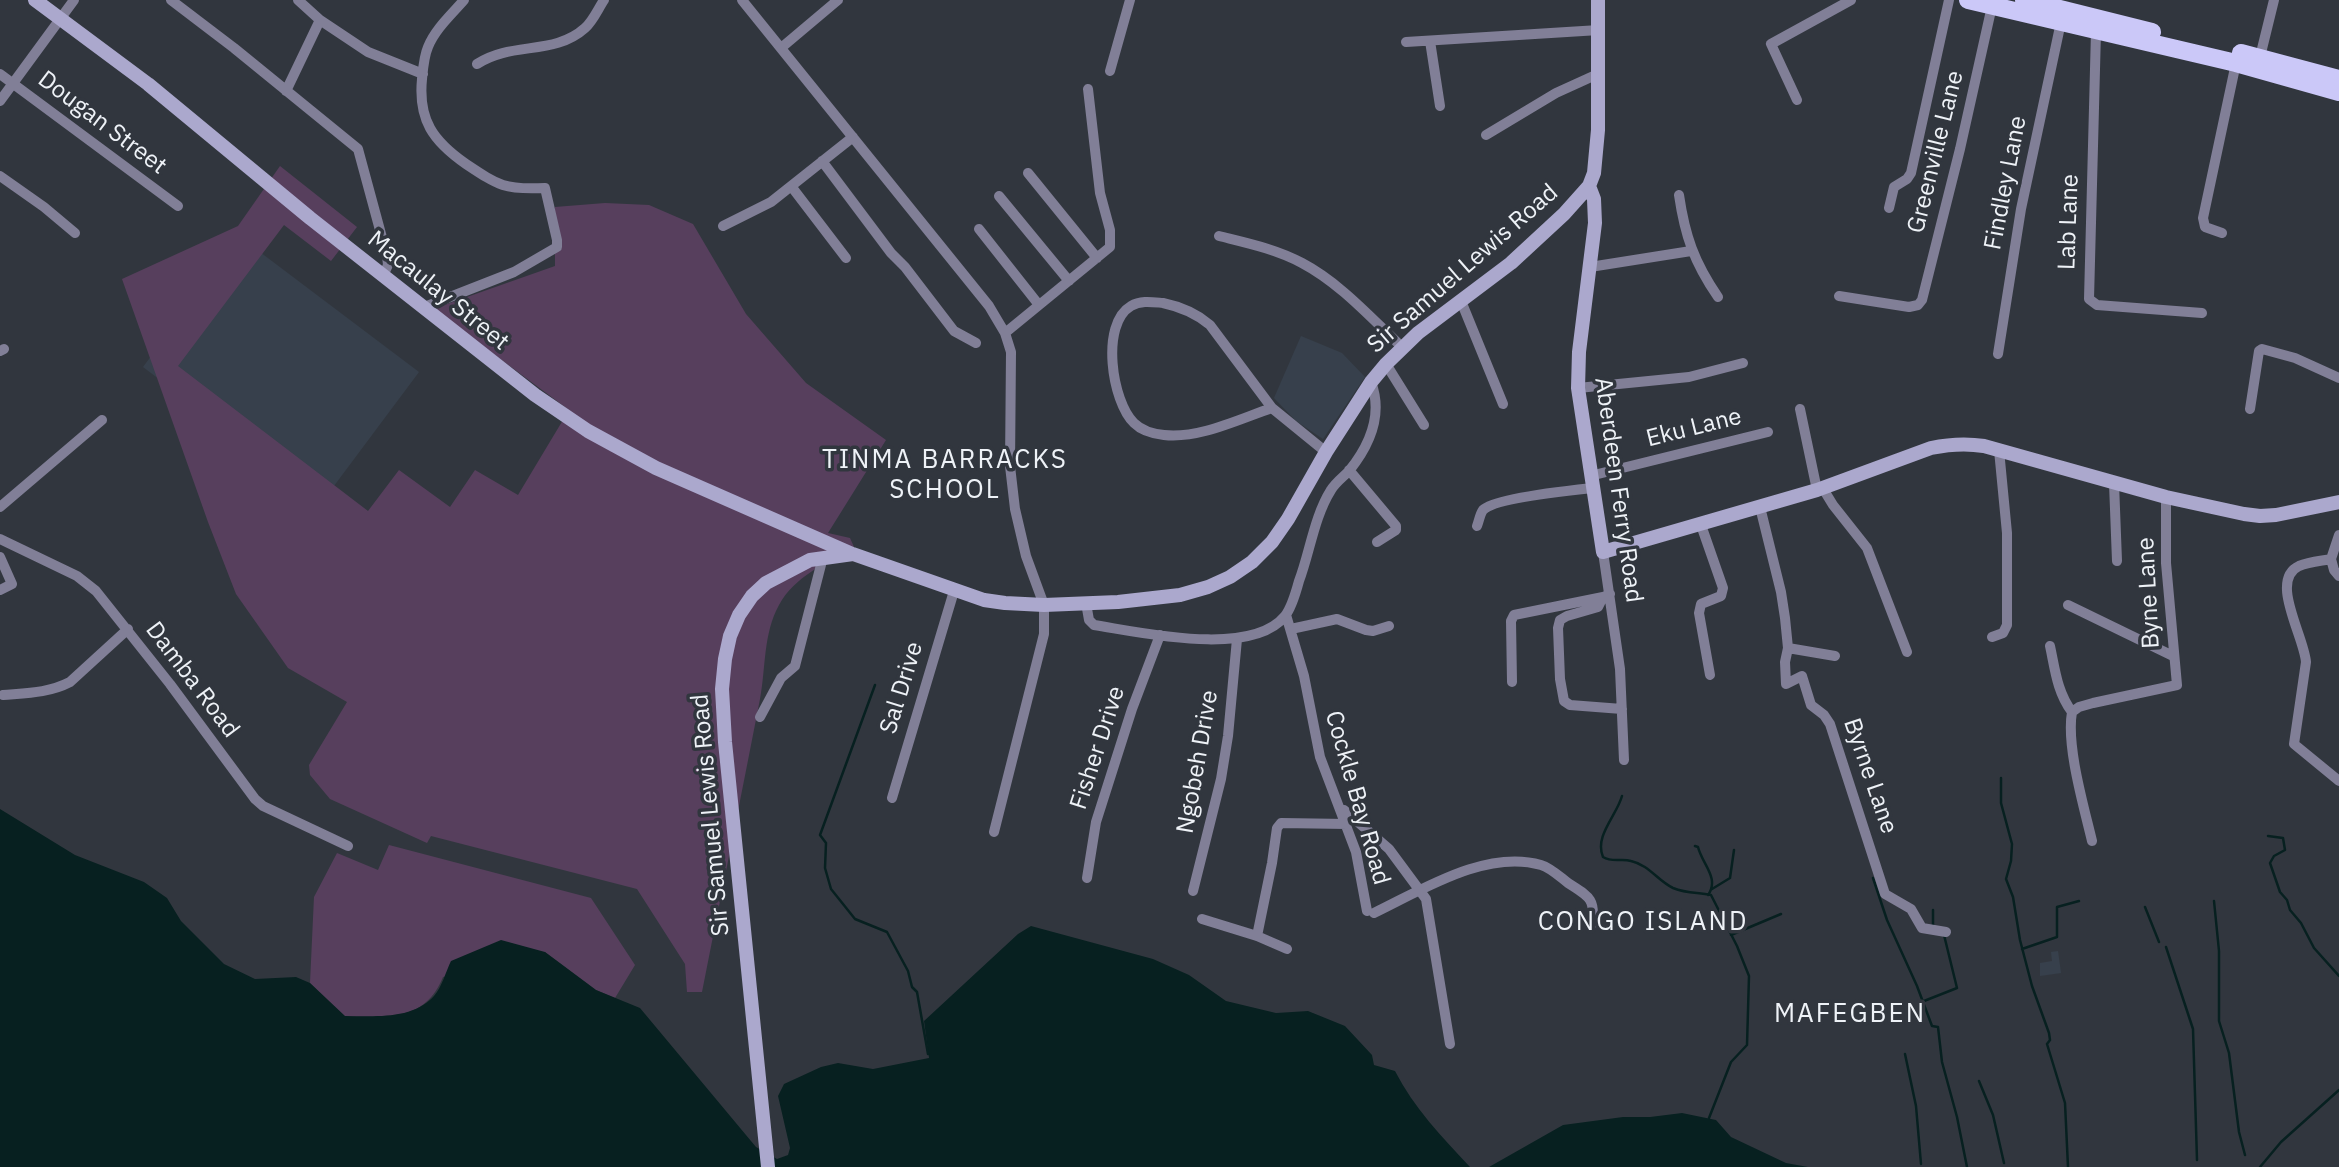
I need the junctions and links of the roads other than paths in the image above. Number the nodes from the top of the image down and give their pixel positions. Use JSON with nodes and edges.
{"nodes":[{"id":1,"x":35,"y":0,"type":"edge"},
{"id":2,"x":74,"y":0,"type":"edge"},
{"id":3,"x":171,"y":0,"type":"edge"},
{"id":4,"x":298,"y":0,"type":"edge"},
{"id":5,"x":464,"y":0,"type":"edge"},
{"id":6,"x":604,"y":0,"type":"edge"},
{"id":7,"x":742,"y":0,"type":"edge"},
{"id":8,"x":838,"y":0,"type":"edge"},
{"id":9,"x":1130,"y":0,"type":"edge"},
{"id":10,"x":1598,"y":0,"type":"edge"},
{"id":11,"x":1851,"y":0,"type":"edge"},
{"id":12,"x":1949,"y":0,"type":"edge"},
{"id":13,"x":1969,"y":0,"type":"edge"},
{"id":14,"x":2024,"y":0,"type":"edge"},
{"id":15,"x":2274,"y":0,"type":"edge"},
{"id":16,"x":1992,"y":6,"type":"junction"},
{"id":17,"x":2065,"y":10,"type":"edge"},
{"id":18,"x":59,"y":19,"type":"junction"},
{"id":19,"x":320,"y":20,"type":"junction"},
{"id":20,"x":1599,"y":30,"type":"junction"},
{"id":21,"x":2096,"y":31,"type":"junction"},
{"id":22,"x":1430,"y":41,"type":"junction"},
{"id":23,"x":1406,"y":42,"type":"dead end"},
{"id":24,"x":782,"y":48,"type":"junction"},
{"id":25,"x":2260,"y":57,"type":"junction"},
{"id":26,"x":2236,"y":63,"type":"junction"},
{"id":27,"x":477,"y":64,"type":"dead end"},
{"id":28,"x":1110,"y":71,"type":"dead end"},
{"id":29,"x":1600,"y":73,"type":"junction"},
{"id":30,"x":0,"y":74,"type":"edge"},
{"id":31,"x":423,"y":74,"type":"junction"},
{"id":32,"x":2339,"y":79,"type":"edge"},
{"id":33,"x":12,"y":83,"type":"junction"},
{"id":34,"x":1088,"y":89,"type":"dead end"},
{"id":35,"x":286,"y":91,"type":"junction"},
{"id":36,"x":2339,"y":92,"type":"edge"},
{"id":37,"x":1797,"y":100,"type":"dead end"},
{"id":38,"x":0,"y":101,"type":"edge"},
{"id":39,"x":1440,"y":106,"type":"dead end"},
{"id":40,"x":1486,"y":135,"type":"dead end"},
{"id":41,"x":853,"y":137,"type":"junction"},
{"id":42,"x":822,"y":161,"type":"junction"},
{"id":43,"x":1028,"y":173,"type":"dead end"},
{"id":44,"x":0,"y":176,"type":"edge"},
{"id":45,"x":791,"y":186,"type":"junction"},
{"id":46,"x":1589,"y":186,"type":"junction"},
{"id":47,"x":1679,"y":195,"type":"dead end"},
{"id":48,"x":999,"y":196,"type":"dead end"},
{"id":49,"x":178,"y":206,"type":"dead end"},
{"id":50,"x":1889,"y":208,"type":"dead end"},
{"id":51,"x":723,"y":226,"type":"dead end"},
{"id":52,"x":979,"y":229,"type":"dead end"},
{"id":53,"x":75,"y":233,"type":"dead end"},
{"id":54,"x":2222,"y":233,"type":"dead end"},
{"id":55,"x":1219,"y":236,"type":"dead end"},
{"id":56,"x":1691,"y":251,"type":"junction"},
{"id":57,"x":846,"y":258,"type":"dead end"},
{"id":58,"x":1097,"y":258,"type":"junction"},
{"id":59,"x":1590,"y":267,"type":"junction"},
{"id":60,"x":383,"y":276,"type":"junction"},
{"id":61,"x":1069,"y":281,"type":"junction"},
{"id":62,"x":1839,"y":296,"type":"dead end"},
{"id":63,"x":1718,"y":297,"type":"dead end"},
{"id":64,"x":1461,"y":302,"type":"junction"},
{"id":65,"x":1039,"y":305,"type":"junction"},
{"id":66,"x":422,"y":308,"type":"junction"},
{"id":67,"x":2202,"y":313,"type":"dead end"},
{"id":68,"x":1005,"y":333,"type":"junction"},
{"id":69,"x":976,"y":343,"type":"dead end"},
{"id":70,"x":1402,"y":347,"type":"junction"},
{"id":71,"x":1998,"y":354,"type":"dead end"},
{"id":72,"x":1743,"y":363,"type":"dead end"},
{"id":73,"x":1386,"y":364,"type":"junction"},
{"id":74,"x":2339,"y":378,"type":"edge"},
{"id":75,"x":1371,"y":382,"type":"junction"},
{"id":76,"x":1578,"y":388,"type":"junction"},
{"id":77,"x":1503,"y":404,"type":"dead end"},
{"id":78,"x":1272,"y":408,"type":"junction"},
{"id":79,"x":1800,"y":409,"type":"dead end"},
{"id":80,"x":2249,"y":409,"type":"dead end"},
{"id":81,"x":102,"y":420,"type":"dead end"},
{"id":82,"x":1424,"y":425,"type":"dead end"},
{"id":83,"x":1768,"y":432,"type":"dead end"},
{"id":84,"x":1999,"y":450,"type":"junction"},
{"id":85,"x":1326,"y":452,"type":"junction"},
{"id":86,"x":1349,"y":470,"type":"junction"},
{"id":87,"x":1591,"y":482,"type":"junction"},
{"id":88,"x":2114,"y":483,"type":"junction"},
{"id":89,"x":1819,"y":488,"type":"junction"},
{"id":90,"x":2166,"y":497,"type":"junction"},
{"id":91,"x":2339,"y":502,"type":"edge"},
{"id":92,"x":0,"y":507,"type":"edge"},
{"id":93,"x":1760,"y":507,"type":"junction"},
{"id":94,"x":1701,"y":525,"type":"junction"},
{"id":95,"x":1477,"y":526,"type":"dead end"},
{"id":96,"x":811,"y":535,"type":"junction"},
{"id":97,"x":2339,"y":535,"type":"edge"},
{"id":98,"x":0,"y":539,"type":"edge"},
{"id":99,"x":1377,"y":542,"type":"dead end"},
{"id":100,"x":1603,"y":552,"type":"junction"},
{"id":101,"x":853,"y":554,"type":"junction"},
{"id":102,"x":0,"y":557,"type":"edge"},
{"id":103,"x":817,"y":558,"type":"junction"},
{"id":104,"x":2331,"y":559,"type":"junction"},
{"id":105,"x":2117,"y":561,"type":"dead end"},
{"id":106,"x":2339,"y":576,"type":"edge"},
{"id":107,"x":0,"y":590,"type":"edge"},
{"id":108,"x":954,"y":591,"type":"junction"},
{"id":109,"x":1606,"y":596,"type":"junction"},
{"id":110,"x":1086,"y":603,"type":"junction"},
{"id":111,"x":1044,"y":605,"type":"junction"},
{"id":112,"x":2068,"y":605,"type":"dead end"},
{"id":113,"x":1286,"y":615,"type":"junction"},
{"id":114,"x":1389,"y":626,"type":"dead end"},
{"id":115,"x":128,"y":629,"type":"junction"},
{"id":116,"x":1291,"y":629,"type":"junction"},
{"id":117,"x":1160,"y":635,"type":"junction"},
{"id":118,"x":1992,"y":637,"type":"dead end"},
{"id":119,"x":1237,"y":639,"type":"junction"},
{"id":120,"x":2050,"y":646,"type":"dead end"},
{"id":121,"x":1788,"y":649,"type":"junction"},
{"id":122,"x":1907,"y":652,"type":"dead end"},
{"id":123,"x":1835,"y":656,"type":"dead end"},
{"id":124,"x":2173,"y":656,"type":"junction"},
{"id":125,"x":1710,"y":675,"type":"dead end"},
{"id":126,"x":1512,"y":682,"type":"dead end"},
{"id":127,"x":3,"y":695,"type":"dead end"},
{"id":128,"x":1622,"y":709,"type":"junction"},
{"id":129,"x":2072,"y":712,"type":"junction"},
{"id":130,"x":760,"y":717,"type":"dead end"},
{"id":131,"x":1625,"y":760,"type":"dead end"},
{"id":132,"x":2339,"y":781,"type":"edge"},
{"id":133,"x":892,"y":798,"type":"dead end"},
{"id":134,"x":1341,"y":808,"type":"junction"},
{"id":135,"x":1347,"y":824,"type":"junction"},
{"id":136,"x":994,"y":832,"type":"dead end"},
{"id":137,"x":2092,"y":841,"type":"dead end"},
{"id":138,"x":348,"y":846,"type":"dead end"},
{"id":139,"x":1087,"y":878,"type":"dead end"},
{"id":140,"x":1420,"y":889,"type":"junction"},
{"id":141,"x":1193,"y":891,"type":"dead end"},
{"id":142,"x":1202,"y":919,"type":"dead end"},
{"id":143,"x":1592,"y":924,"type":"dead end"},
{"id":144,"x":1946,"y":932,"type":"dead end"},
{"id":145,"x":1257,"y":936,"type":"junction"},
{"id":146,"x":1287,"y":949,"type":"dead end"},
{"id":147,"x":1450,"y":1044,"type":"dead end"},
{"id":148,"x":768,"y":1167,"type":"edge"}],
"edges":[{"from":1,"to":18,"type":"street","name":"Macaulay Street"},
{"from":2,"to":18,"type":"street"},
{"from":3,"to":35,"type":"street"},
{"from":4,"to":19,"type":"street"},
{"from":5,"to":31,"type":"street"},
{"from":6,"to":27,"type":"street"},
{"from":7,"to":24,"type":"street"},
{"from":8,"to":24,"type":"street"},
{"from":9,"to":28,"type":"street"},
{"from":10,"to":20,"type":"street","name":"Sir Samuel Lewis Road"},
{"from":11,"to":37,"type":"street"},
{"from":12,"to":50,"type":"street"},
{"from":13,"to":16,"type":"main road"},
{"from":14,"to":17,"type":"main road"},
{"from":15,"to":25,"type":"street"},
{"from":16,"to":17,"type":"main road"},
{"from":16,"to":62,"type":"street","name":"Greenville Lane"},
{"from":17,"to":21,"type":"main road"},
{"from":17,"to":25,"type":"main road"},
{"from":17,"to":71,"type":"street","name":"Findley Lane"},
{"from":18,"to":33,"type":"street"},
{"from":18,"to":60,"type":"street","name":"Macaulay Street"},
{"from":19,"to":31,"type":"street"},
{"from":19,"to":35,"type":"street"},
{"from":20,"to":22,"type":"street"},
{"from":20,"to":29,"type":"street","name":"Sir Samuel Lewis Road"},
{"from":21,"to":26,"type":"main road"},
{"from":21,"to":67,"type":"street","name":"Lab Lane"},
{"from":22,"to":23,"type":"street"},
{"from":22,"to":39,"type":"street"},
{"from":24,"to":41,"type":"street"},
{"from":25,"to":32,"type":"main road"},
{"from":26,"to":36,"type":"main road"},
{"from":26,"to":54,"type":"street"},
{"from":29,"to":40,"type":"street"},
{"from":29,"to":46,"type":"street","name":"Sir Samuel Lewis Road"},
{"from":30,"to":33,"type":"street","name":"Dougan Street"},
{"from":31,"to":66,"type":"street"},
{"from":33,"to":38,"type":"street"},
{"from":33,"to":49,"type":"street","name":"Dougan Street"},
{"from":34,"to":58,"type":"street"},
{"from":35,"to":60,"type":"street"},
{"from":41,"to":42,"type":"street"},
{"from":41,"to":68,"type":"street"},
{"from":42,"to":45,"type":"street"},
{"from":42,"to":69,"type":"street"},
{"from":43,"to":58,"type":"street"},
{"from":44,"to":53,"type":"street"},
{"from":45,"to":51,"type":"street"},
{"from":45,"to":57,"type":"street"},
{"from":46,"to":59,"type":"street","name":"Aberdeen Ferry Road"},
{"from":46,"to":64,"type":"street","name":"Sir Samuel Lewis Road"},
{"from":47,"to":56,"type":"street"},
{"from":48,"to":61,"type":"street"},
{"from":52,"to":65,"type":"street"},
{"from":55,"to":70,"type":"street"},
{"from":56,"to":59,"type":"street"},
{"from":56,"to":63,"type":"street"},
{"from":58,"to":61,"type":"street"},
{"from":59,"to":76,"type":"street","name":"Aberdeen Ferry Road"},
{"from":60,"to":66,"type":"street","name":"Macaulay Street"},
{"from":61,"to":65,"type":"street"},
{"from":64,"to":70,"type":"street","name":"Sir Samuel Lewis Road"},
{"from":64,"to":77,"type":"street"},
{"from":65,"to":68,"type":"street"},
{"from":66,"to":96,"type":"street","name":"Macaulay Street"},
{"from":68,"to":111,"type":"street"},
{"from":70,"to":73,"type":"street","name":"Sir Samuel Lewis Road"},
{"from":72,"to":76,"type":"street"},
{"from":73,"to":75,"type":"street","name":"Sir Samuel Lewis Road"},
{"from":73,"to":82,"type":"street"},
{"from":74,"to":80,"type":"street"},
{"from":75,"to":85,"type":"street","name":"Sir Samuel Lewis Road"},
{"from":75,"to":86,"type":"street"},
{"from":76,"to":87,"type":"street","name":"Aberdeen Ferry Road"},
{"from":78,"to":78,"type":"street"},
{"from":78,"to":85,"type":"street"},
{"from":79,"to":89,"type":"street"},
{"from":81,"to":92,"type":"street"},
{"from":83,"to":87,"type":"street","name":"Eku Lane"},
{"from":84,"to":88,"type":"street"},
{"from":84,"to":89,"type":"street"},
{"from":84,"to":118,"type":"street"},
{"from":85,"to":110,"type":"street","name":"Sir Samuel Lewis Road"},
{"from":86,"to":99,"type":"street"},
{"from":86,"to":113,"type":"street"},
{"from":87,"to":95,"type":"street","name":"Eku Lane"},
{"from":87,"to":100,"type":"street","name":"Aberdeen Ferry Road"},
{"from":88,"to":90,"type":"street"},
{"from":88,"to":105,"type":"street"},
{"from":89,"to":93,"type":"street"},
{"from":89,"to":122,"type":"street"},
{"from":90,"to":91,"type":"street"},
{"from":90,"to":124,"type":"street","name":"Byne Lane"},
{"from":93,"to":94,"type":"street"},
{"from":93,"to":121,"type":"street","name":"Byrne Lane"},
{"from":94,"to":100,"type":"street"},
{"from":94,"to":125,"type":"street"},
{"from":96,"to":101,"type":"street","name":"Macaulay Street"},
{"from":96,"to":103,"type":"street"},
{"from":97,"to":104,"type":"street"},
{"from":98,"to":115,"type":"street","name":"Damba Road"},
{"from":100,"to":109,"type":"street","name":"Aberdeen Ferry Road"},
{"from":101,"to":103,"type":"street","name":"Sir Samuel Lewis Road"},
{"from":101,"to":108,"type":"street","name":"Sir Samuel Lewis Road"},
{"from":102,"to":107,"type":"street"},
{"from":103,"to":130,"type":"street"},
{"from":103,"to":148,"type":"street","name":"Sir Samuel Lewis Road"},
{"from":104,"to":106,"type":"street"},
{"from":104,"to":132,"type":"street"},
{"from":108,"to":111,"type":"street","name":"Sir Samuel Lewis Road"},
{"from":108,"to":133,"type":"street","name":"Sal Drive"},
{"from":109,"to":126,"type":"street"},
{"from":109,"to":128,"type":"street","name":"Aberdeen Ferry Road"},
{"from":109,"to":128,"type":"street"},
{"from":110,"to":111,"type":"street","name":"Sir Samuel Lewis Road"},
{"from":110,"to":117,"type":"street"},
{"from":111,"to":136,"type":"street"},
{"from":112,"to":124,"type":"street"},
{"from":113,"to":116,"type":"street","name":"Cockle Bay Road"},
{"from":113,"to":119,"type":"street"},
{"from":114,"to":116,"type":"street"},
{"from":115,"to":127,"type":"street"},
{"from":115,"to":138,"type":"street","name":"Damba Road"},
{"from":116,"to":134,"type":"street","name":"Cockle Bay Road"},
{"from":117,"to":119,"type":"street"},
{"from":117,"to":139,"type":"street","name":"Fisher Drive"},
{"from":119,"to":141,"type":"street","name":"Ngobeh Drive"},
{"from":120,"to":129,"type":"street"},
{"from":121,"to":123,"type":"street"},
{"from":121,"to":144,"type":"street","name":"Byrne Lane"},
{"from":124,"to":129,"type":"street","name":"Byne Lane"},
{"from":128,"to":131,"type":"street","name":"Aberdeen Ferry Road"},
{"from":129,"to":137,"type":"street"},
{"from":134,"to":135,"type":"street","name":"Cockle Bay Road"},
{"from":134,"to":140,"type":"street"},
{"from":135,"to":140,"type":"street","name":"Cockle Bay Road"},
{"from":135,"to":145,"type":"street"},
{"from":140,"to":143,"type":"street"},
{"from":140,"to":147,"type":"street"},
{"from":142,"to":145,"type":"street"},
{"from":145,"to":146,"type":"street"}]}
